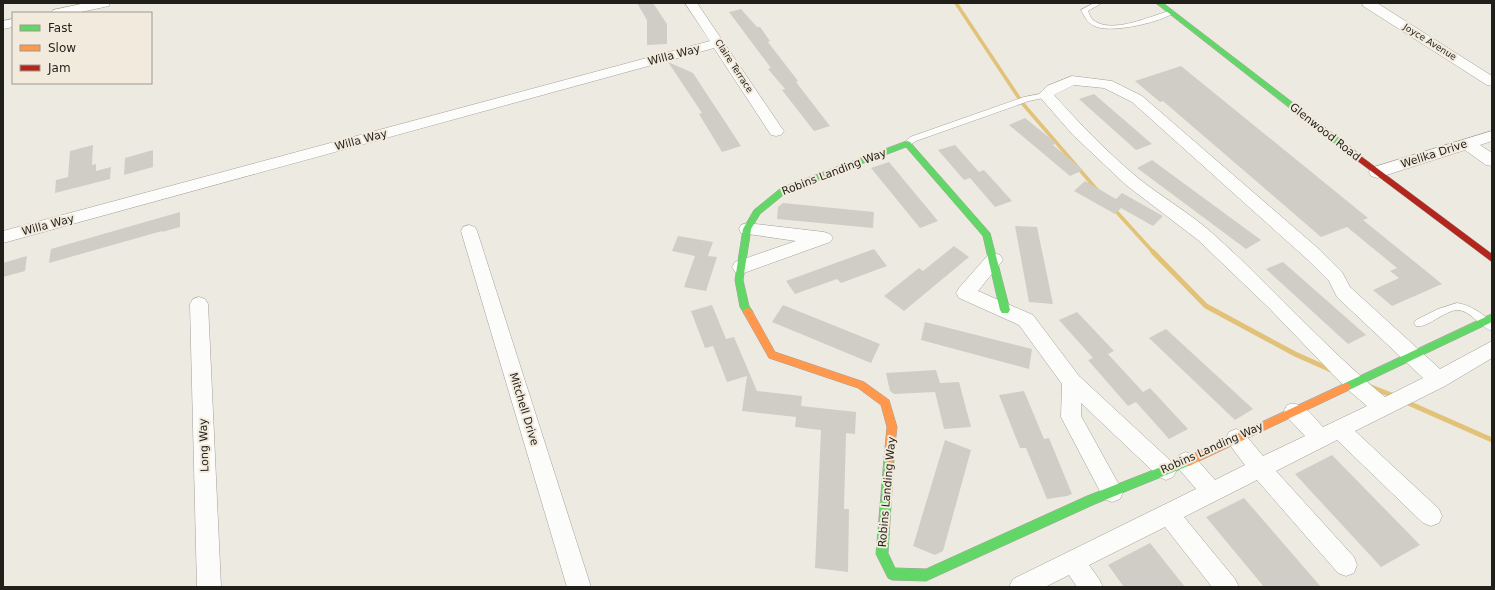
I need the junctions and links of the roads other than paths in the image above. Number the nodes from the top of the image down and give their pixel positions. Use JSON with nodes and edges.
{"nodes":[{"id":1,"x":104,"y":3,"type":"edge"},
{"id":2,"x":691,"y":3,"type":"edge"},
{"id":3,"x":1099,"y":3,"type":"edge"},
{"id":4,"x":1159,"y":3,"type":"edge"},
{"id":5,"x":1368,"y":3,"type":"edge"},
{"id":6,"x":63,"y":12,"type":"edge"},
{"id":7,"x":1172,"y":12,"type":"junction"},
{"id":8,"x":719,"y":43,"type":"junction"},
{"id":9,"x":1492,"y":82,"type":"edge"},
{"id":10,"x":1045,"y":96,"type":"junction"},
{"id":11,"x":776,"y":131,"type":"dead end"},
{"id":12,"x":1492,"y":136,"type":"edge"},
{"id":13,"x":907,"y":144,"type":"junction"},
{"id":14,"x":1467,"y":144,"type":"junction"},
{"id":15,"x":1492,"y":161,"type":"edge"},
{"id":16,"x":1377,"y":172,"type":"junction"},
{"id":17,"x":747,"y":229,"type":"junction"},
{"id":18,"x":469,"y":231,"type":"dead end"},
{"id":19,"x":3,"y":237,"type":"edge"},
{"id":20,"x":1492,"y":259,"type":"edge"},
{"id":21,"x":994,"y":260,"type":"junction"},
{"id":22,"x":741,"y":267,"type":"junction"},
{"id":23,"x":200,"y":304,"type":"dead end"},
{"id":24,"x":1005,"y":310,"type":"junction"},
{"id":25,"x":1490,"y":322,"type":"edge"},
{"id":26,"x":1419,"y":323,"type":"dead end"},
{"id":27,"x":1492,"y":349,"type":"edge"},
{"id":28,"x":1413,"y":355,"type":"junction"},
{"id":29,"x":1438,"y":380,"type":"junction"},
{"id":30,"x":1072,"y":382,"type":"junction"},
{"id":31,"x":1354,"y":383,"type":"junction"},
{"id":32,"x":1383,"y":407,"type":"junction"},
{"id":33,"x":1294,"y":411,"type":"junction"},
{"id":34,"x":1339,"y":429,"type":"junction"},
{"id":35,"x":1236,"y":438,"type":"junction"},
{"id":36,"x":1321,"y":438,"type":"junction"},
{"id":37,"x":1186,"y":462,"type":"junction"},
{"id":38,"x":1260,"y":468,"type":"junction"},
{"id":39,"x":1166,"y":470,"type":"junction"},
{"id":40,"x":1112,"y":492,"type":"junction"},
{"id":41,"x":1211,"y":492,"type":"junction"},
{"id":42,"x":1168,"y":514,"type":"junction"},
{"id":43,"x":1432,"y":516,"type":"dead end"},
{"id":44,"x":1073,"y":561,"type":"junction"},
{"id":45,"x":1346,"y":565,"type":"dead end"},
{"id":46,"x":209,"y":587,"type":"edge"},
{"id":47,"x":579,"y":587,"type":"edge"},
{"id":48,"x":1021,"y":587,"type":"edge"},
{"id":49,"x":1091,"y":587,"type":"edge"},
{"id":50,"x":1227,"y":587,"type":"edge"}],
"edges":[{"from":1,"to":6,"type":"street"},
{"from":2,"to":8,"type":"street","name":"Claire Terrace"},
{"from":3,"to":7,"type":"lane"},
{"from":4,"to":7,"type":"street","name":"Glenwood Road"},
{"from":5,"to":9,"type":"street","name":"Joyce Avenue"},
{"from":7,"to":16,"type":"street","name":"Glenwood Road"},
{"from":8,"to":11,"type":"street","name":"Claire Terrace"},
{"from":8,"to":19,"type":"street","name":"Willa Way"},
{"from":10,"to":13,"type":"lane"},
{"from":10,"to":28,"type":"street"},
{"from":10,"to":31,"type":"street"},
{"from":12,"to":14,"type":"street","name":"Welika Drive"},
{"from":13,"to":17,"type":"street","name":"Robins Landing Way"},
{"from":13,"to":21,"type":"street"},
{"from":14,"to":15,"type":"street"},
{"from":14,"to":16,"type":"street","name":"Welika Drive"},
{"from":16,"to":20,"type":"street","name":"Glenwood Road"},
{"from":17,"to":22,"type":"street","name":"Robins Landing Way"},
{"from":17,"to":22,"type":"street"},
{"from":18,"to":47,"type":"street","name":"Mitchell Drive"},
{"from":21,"to":24,"type":"street"},
{"from":21,"to":24,"type":"street"},
{"from":22,"to":40,"type":"street","name":"Robins Landing Way"},
{"from":23,"to":46,"type":"street","name":"Long Way"},
{"from":24,"to":30,"type":"street"},
{"from":25,"to":26,"type":"lane"},
{"from":25,"to":28,"type":"street","name":"Robins Landing Way"},
{"from":27,"to":29,"type":"street"},
{"from":28,"to":29,"type":"street"},
{"from":28,"to":31,"type":"street","name":"Robins Landing Way"},
{"from":29,"to":32,"type":"street"},
{"from":30,"to":39,"type":"street"},
{"from":30,"to":40,"type":"street"},
{"from":31,"to":32,"type":"street"},
{"from":31,"to":33,"type":"street","name":"Robins Landing Way"},
{"from":32,"to":34,"type":"street"},
{"from":33,"to":35,"type":"street","name":"Robins Landing Way"},
{"from":33,"to":36,"type":"street"},
{"from":34,"to":36,"type":"street"},
{"from":34,"to":43,"type":"street"},
{"from":35,"to":37,"type":"street","name":"Robins Landing Way"},
{"from":35,"to":38,"type":"street"},
{"from":36,"to":38,"type":"street"},
{"from":37,"to":39,"type":"street","name":"Robins Landing Way"},
{"from":37,"to":41,"type":"street"},
{"from":38,"to":41,"type":"street"},
{"from":38,"to":45,"type":"street"},
{"from":39,"to":40,"type":"street","name":"Robins Landing Way"},
{"from":41,"to":42,"type":"street"},
{"from":42,"to":44,"type":"street"},
{"from":42,"to":50,"type":"street"},
{"from":44,"to":48,"type":"street"},
{"from":44,"to":49,"type":"street"}]}
